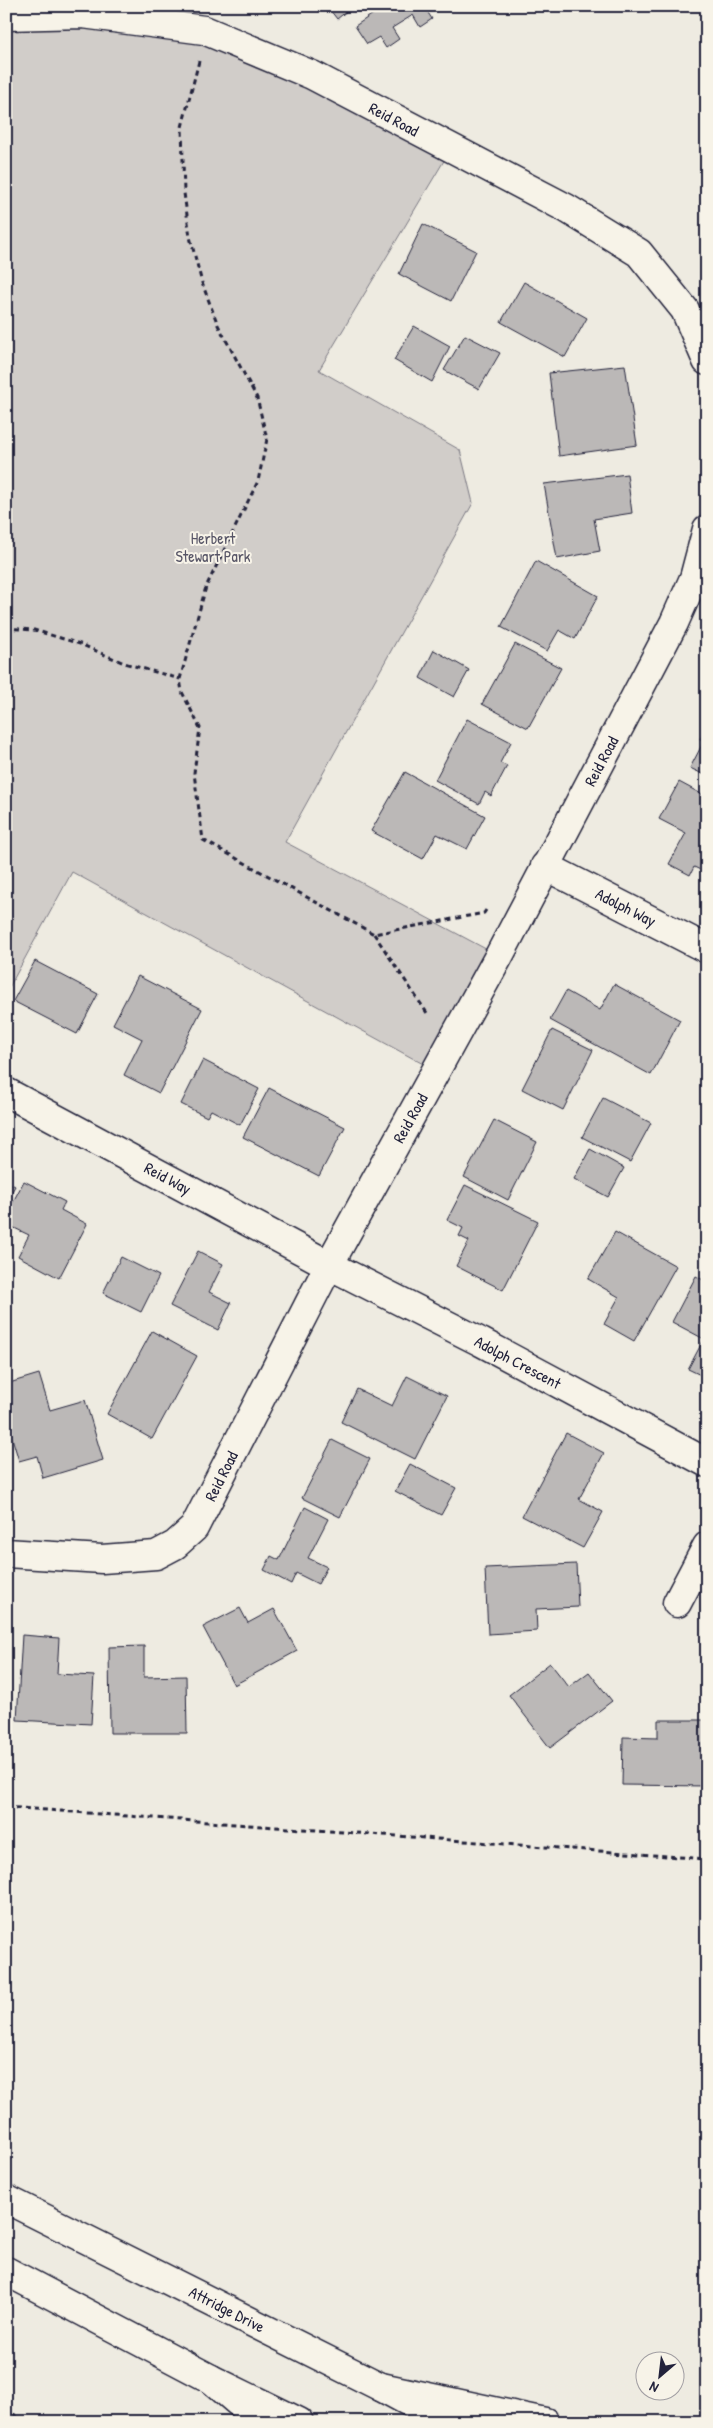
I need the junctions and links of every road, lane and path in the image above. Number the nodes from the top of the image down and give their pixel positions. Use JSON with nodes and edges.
{"nodes":[{"id":1,"x":6,"y":16,"type":"edge"},
{"id":2,"x":199,"y":62,"type":"dead end"},
{"id":3,"x":707,"y":361,"type":"edge"},
{"id":4,"x":707,"y":529,"type":"edge"},
{"id":5,"x":6,"y":628,"type":"edge"},
{"id":6,"x":180,"y":679,"type":"junction"},
{"id":7,"x":545,"y":866,"type":"junction"},
{"id":8,"x":484,"y":913,"type":"dead end"},
{"id":9,"x":374,"y":934,"type":"junction"},
{"id":10,"x":707,"y":949,"type":"edge"},
{"id":11,"x":429,"y":1016,"type":"dead end"},
{"id":12,"x":6,"y":1092,"type":"edge"},
{"id":13,"x":329,"y":1265,"type":"junction"},
{"id":14,"x":707,"y":1463,"type":"edge"},
{"id":15,"x":707,"y":1546,"type":"edge"},
{"id":16,"x":6,"y":1553,"type":"edge"},
{"id":17,"x":676,"y":1603,"type":"dead end"},
{"id":18,"x":6,"y":1807,"type":"edge"},
{"id":19,"x":707,"y":1859,"type":"edge"},
{"id":20,"x":6,"y":2199,"type":"edge"},
{"id":21,"x":6,"y":2271,"type":"edge"},
{"id":22,"x":211,"y":2379,"type":"junction"},
{"id":23,"x":381,"y":2387,"type":"junction"},
{"id":24,"x":6,"y":2409,"type":"edge"},
{"id":25,"x":25,"y":2422,"type":"edge"},
{"id":26,"x":261,"y":2422,"type":"edge"},
{"id":27,"x":299,"y":2422,"type":"edge"},
{"id":28,"x":446,"y":2422,"type":"edge"},
{"id":29,"x":545,"y":2422,"type":"edge"}],
"edges":[{"from":1,"to":3,"type":"main road","name":"Reid Road"},
{"from":2,"to":6,"type":"path"},
{"from":4,"to":7,"type":"main road","name":"Reid Road"},
{"from":5,"to":6,"type":"path"},
{"from":6,"to":9,"type":"path"},
{"from":7,"to":10,"type":"main road","name":"Adolph Way"},
{"from":7,"to":13,"type":"main road","name":"Reid Road"},
{"from":8,"to":9,"type":"path"},
{"from":9,"to":11,"type":"path"},
{"from":12,"to":13,"type":"main road","name":"Reid Way"},
{"from":13,"to":14,"type":"main road","name":"Adolph Crescent"},
{"from":13,"to":16,"type":"main road","name":"Reid Road"},
{"from":15,"to":17,"type":"main road"},
{"from":18,"to":19,"type":"path"},
{"from":20,"to":23,"type":"main road","name":"Attridge Drive"},
{"from":21,"to":22,"type":"main road"},
{"from":22,"to":26,"type":"main road"},
{"from":22,"to":27,"type":"main road"},
{"from":23,"to":28,"type":"main road","name":"Attridge Drive"},
{"from":23,"to":29,"type":"main road"},
{"from":24,"to":25,"type":"path"}]}
